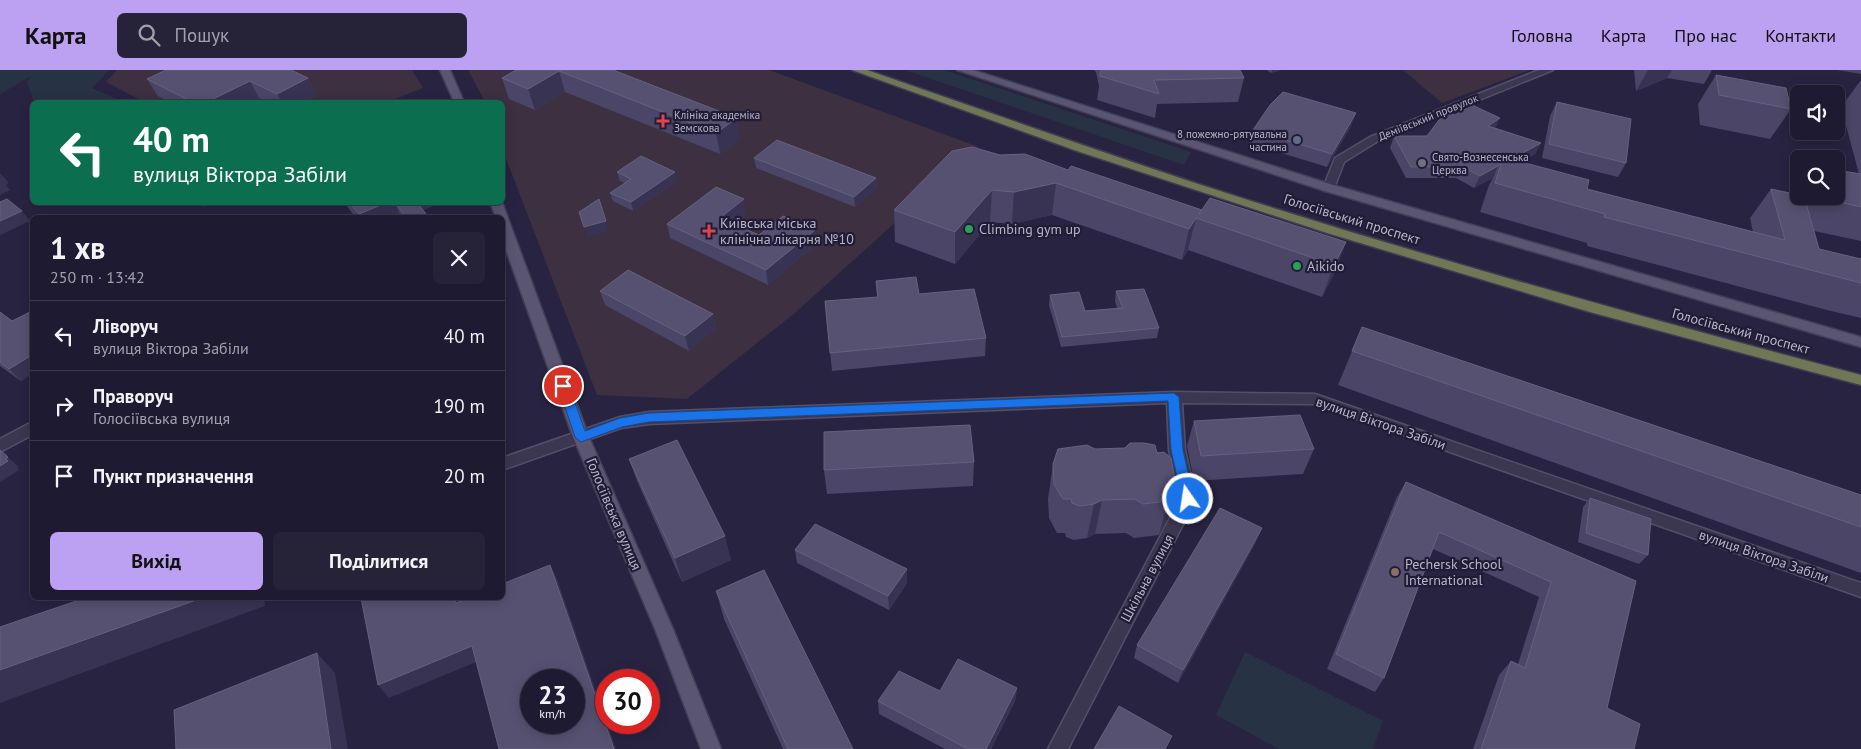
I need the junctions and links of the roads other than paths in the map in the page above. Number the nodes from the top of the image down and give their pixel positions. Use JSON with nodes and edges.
{"nodes":[{"id":1,"x":445,"y":70,"type":"edge"},
{"id":2,"x":857,"y":70,"type":"edge"},
{"id":3,"x":962,"y":70,"type":"edge"},
{"id":4,"x":1548,"y":70,"type":"edge"},
{"id":5,"x":459,"y":100,"type":"edge"},
{"id":6,"x":1328,"y":188,"type":"junction"},
{"id":7,"x":506,"y":238,"type":"edge"},
{"id":8,"x":1861,"y":342,"type":"edge"},
{"id":9,"x":1861,"y":380,"type":"edge"},
{"id":10,"x":1174,"y":397,"type":"junction"},
{"id":11,"x":30,"y":429,"type":"edge"},
{"id":12,"x":581,"y":437,"type":"junction"},
{"id":13,"x":0,"y":446,"type":"edge"},
{"id":14,"x":505,"y":463,"type":"edge"},
{"id":15,"x":1861,"y":590,"type":"edge"},
{"id":16,"x":711,"y":749,"type":"edge"},
{"id":17,"x":1058,"y":749,"type":"edge"}],
"edges":[{"from":1,"to":5,"type":"main road"},
{"from":2,"to":9,"type":"highway","name":"Голосіївський проспект"},
{"from":3,"to":6,"type":"main road","name":"Голосіївський проспект"},
{"from":4,"to":6,"type":"street","name":"Деміївський провулок"},
{"from":6,"to":8,"type":"main road","name":"Голосіївський проспект"},
{"from":7,"to":12,"type":"main road","name":"Голосіївська вулиця"},
{"from":10,"to":12,"type":"street","name":"вулиця Віктора Забіли"},
{"from":10,"to":15,"type":"street","name":"вулиця Віктора Забіли"},
{"from":10,"to":17,"type":"street","name":"Шкільна вулиця"},
{"from":11,"to":13,"type":"street"},
{"from":12,"to":14,"type":"street","name":"вулиця Віктора Забіли"},
{"from":12,"to":16,"type":"main road","name":"Голосіївська вулиця"}]}
